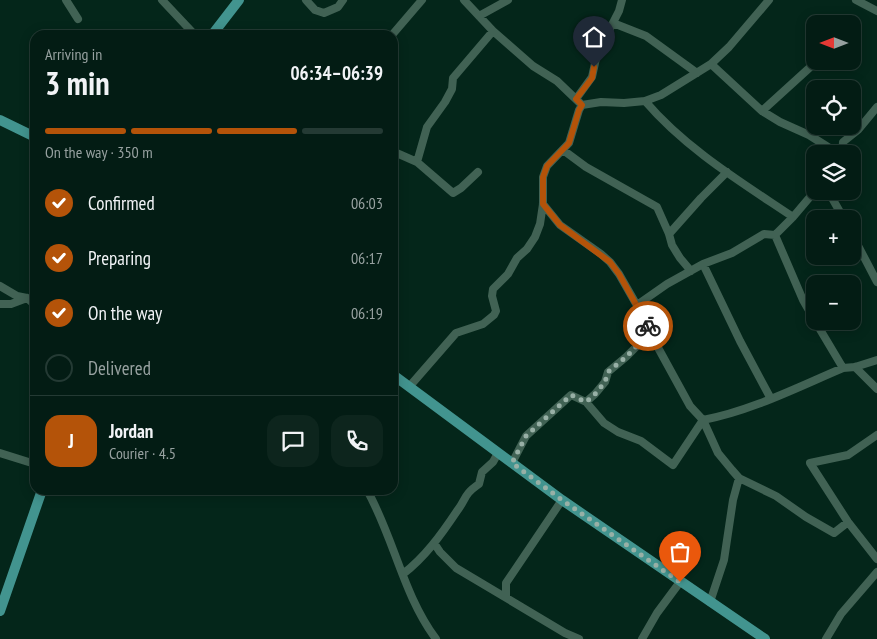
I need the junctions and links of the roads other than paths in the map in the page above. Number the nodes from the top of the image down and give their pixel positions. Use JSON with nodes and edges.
{"nodes":[{"id":1,"x":66,"y":0,"type":"edge"},
{"id":2,"x":162,"y":0,"type":"edge"},
{"id":3,"x":239,"y":0,"type":"edge"},
{"id":4,"x":306,"y":0,"type":"edge"},
{"id":5,"x":343,"y":0,"type":"edge"},
{"id":6,"x":422,"y":0,"type":"edge"},
{"id":7,"x":464,"y":0,"type":"edge"},
{"id":8,"x":508,"y":0,"type":"edge"},
{"id":9,"x":622,"y":0,"type":"edge"},
{"id":10,"x":767,"y":0,"type":"edge"},
{"id":11,"x":856,"y":0,"type":"edge"},
{"id":12,"x":877,"y":11,"type":"edge"},
{"id":13,"x":479,"y":16,"type":"junction"},
{"id":14,"x":78,"y":19,"type":"dead end"},
{"id":15,"x":613,"y":23,"type":"junction"},
{"id":16,"x":190,"y":30,"type":"edge"},
{"id":17,"x":216,"y":30,"type":"edge"},
{"id":18,"x":396,"y":30,"type":"edge"},
{"id":19,"x":493,"y":31,"type":"junction"},
{"id":20,"x":711,"y":64,"type":"junction"},
{"id":21,"x":807,"y":70,"type":"edge"},
{"id":22,"x":697,"y":73,"type":"junction"},
{"id":23,"x":576,"y":99,"type":"junction"},
{"id":24,"x":645,"y":102,"type":"junction"},
{"id":25,"x":582,"y":105,"type":"junction"},
{"id":26,"x":877,"y":107,"type":"edge"},
{"id":27,"x":762,"y":111,"type":"junction"},
{"id":28,"x":0,"y":120,"type":"edge"},
{"id":29,"x":30,"y":135,"type":"edge"},
{"id":30,"x":826,"y":145,"type":"edge"},
{"id":31,"x":842,"y":145,"type":"edge"},
{"id":32,"x":563,"y":150,"type":"junction"},
{"id":33,"x":398,"y":154,"type":"edge"},
{"id":34,"x":417,"y":162,"type":"junction"},
{"id":35,"x":478,"y":172,"type":"dead end"},
{"id":36,"x":727,"y":172,"type":"junction"},
{"id":37,"x":807,"y":200,"type":"edge"},
{"id":38,"x":543,"y":204,"type":"junction"},
{"id":39,"x":793,"y":217,"type":"junction"},
{"id":40,"x":669,"y":234,"type":"junction"},
{"id":41,"x":775,"y":235,"type":"junction"},
{"id":42,"x":861,"y":251,"type":"edge"},
{"id":43,"x":703,"y":264,"type":"junction"},
{"id":44,"x":691,"y":270,"type":"junction"},
{"id":45,"x":877,"y":282,"type":"edge"},
{"id":46,"x":0,"y":286,"type":"edge"},
{"id":47,"x":27,"y":298,"type":"junction"},
{"id":48,"x":30,"y":301,"type":"edge"},
{"id":49,"x":0,"y":304,"type":"edge"},
{"id":50,"x":637,"y":305,"type":"junction"},
{"id":51,"x":806,"y":305,"type":"edge"},
{"id":52,"x":820,"y":330,"type":"edge"},
{"id":53,"x":650,"y":332,"type":"junction"},
{"id":54,"x":877,"y":360,"type":"edge"},
{"id":55,"x":855,"y":367,"type":"junction"},
{"id":56,"x":843,"y":368,"type":"junction"},
{"id":57,"x":398,"y":379,"type":"edge"},
{"id":58,"x":409,"y":387,"type":"junction"},
{"id":59,"x":877,"y":389,"type":"edge"},
{"id":60,"x":771,"y":399,"type":"junction"},
{"id":61,"x":586,"y":402,"type":"junction"},
{"id":62,"x":703,"y":420,"type":"junction"},
{"id":63,"x":877,"y":435,"type":"edge"},
{"id":64,"x":0,"y":452,"type":"edge"},
{"id":65,"x":498,"y":453,"type":"junction"},
{"id":66,"x":30,"y":462,"type":"edge"},
{"id":67,"x":512,"y":463,"type":"junction"},
{"id":68,"x":739,"y":478,"type":"junction"},
{"id":69,"x":40,"y":495,"type":"edge"},
{"id":70,"x":370,"y":495,"type":"edge"},
{"id":71,"x":562,"y":500,"type":"junction"},
{"id":72,"x":848,"y":522,"type":"junction"},
{"id":73,"x":434,"y":542,"type":"junction"},
{"id":74,"x":877,"y":560,"type":"edge"},
{"id":75,"x":403,"y":574,"type":"junction"},
{"id":76,"x":876,"y":574,"type":"edge"},
{"id":77,"x":680,"y":582,"type":"junction"},
{"id":78,"x":506,"y":597,"type":"junction"},
{"id":79,"x":710,"y":602,"type":"junction"},
{"id":80,"x":0,"y":611,"type":"edge"},
{"id":81,"x":436,"y":639,"type":"edge"},
{"id":82,"x":579,"y":639,"type":"edge"},
{"id":83,"x":642,"y":639,"type":"edge"},
{"id":84,"x":765,"y":639,"type":"edge"},
{"id":85,"x":826,"y":639,"type":"edge"}],
"edges":[{"from":1,"to":14,"type":"street"},
{"from":2,"to":16,"type":"street"},
{"from":3,"to":17,"type":"main road"},
{"from":4,"to":5,"type":"street"},
{"from":6,"to":18,"type":"street"},
{"from":7,"to":13,"type":"street"},
{"from":8,"to":13,"type":"street"},
{"from":9,"to":15,"type":"street"},
{"from":10,"to":20,"type":"street"},
{"from":11,"to":12,"type":"street"},
{"from":13,"to":19,"type":"street"},
{"from":15,"to":22,"type":"street"},
{"from":15,"to":23,"type":"street"},
{"from":19,"to":23,"type":"street"},
{"from":19,"to":34,"type":"street"},
{"from":20,"to":22,"type":"street"},
{"from":20,"to":27,"type":"street"},
{"from":21,"to":27,"type":"street"},
{"from":22,"to":24,"type":"street"},
{"from":23,"to":25,"type":"street"},
{"from":24,"to":25,"type":"street"},
{"from":24,"to":36,"type":"street"},
{"from":25,"to":32,"type":"street"},
{"from":26,"to":31,"type":"street"},
{"from":27,"to":30,"type":"street"},
{"from":28,"to":29,"type":"main road"},
{"from":32,"to":38,"type":"street"},
{"from":32,"to":40,"type":"street"},
{"from":33,"to":34,"type":"street"},
{"from":34,"to":35,"type":"street"},
{"from":36,"to":39,"type":"street"},
{"from":36,"to":40,"type":"street"},
{"from":37,"to":39,"type":"street"},
{"from":38,"to":50,"type":"street"},
{"from":38,"to":58,"type":"street"},
{"from":39,"to":41,"type":"street"},
{"from":40,"to":44,"type":"street"},
{"from":41,"to":43,"type":"street"},
{"from":41,"to":51,"type":"street"},
{"from":42,"to":45,"type":"street"},
{"from":43,"to":44,"type":"street"},
{"from":43,"to":60,"type":"street"},
{"from":44,"to":50,"type":"street"},
{"from":46,"to":47,"type":"street"},
{"from":47,"to":48,"type":"street"},
{"from":47,"to":49,"type":"street"},
{"from":50,"to":53,"type":"street"},
{"from":52,"to":56,"type":"street"},
{"from":53,"to":61,"type":"street"},
{"from":53,"to":62,"type":"street"},
{"from":54,"to":55,"type":"street"},
{"from":55,"to":56,"type":"street"},
{"from":55,"to":59,"type":"street"},
{"from":56,"to":60,"type":"street"},
{"from":57,"to":58,"type":"main road"},
{"from":58,"to":65,"type":"main road"},
{"from":60,"to":62,"type":"street"},
{"from":61,"to":62,"type":"street"},
{"from":61,"to":67,"type":"street"},
{"from":62,"to":68,"type":"street"},
{"from":63,"to":72,"type":"street"},
{"from":64,"to":66,"type":"street"},
{"from":65,"to":67,"type":"main road"},
{"from":65,"to":73,"type":"street"},
{"from":67,"to":71,"type":"main road"},
{"from":68,"to":72,"type":"street"},
{"from":68,"to":79,"type":"street"},
{"from":69,"to":80,"type":"main road"},
{"from":70,"to":75,"type":"street"},
{"from":71,"to":77,"type":"main road"},
{"from":71,"to":78,"type":"street"},
{"from":72,"to":74,"type":"street"},
{"from":73,"to":75,"type":"street"},
{"from":73,"to":78,"type":"street"},
{"from":75,"to":81,"type":"street"},
{"from":76,"to":85,"type":"street"},
{"from":77,"to":79,"type":"main road"},
{"from":77,"to":83,"type":"street"},
{"from":78,"to":82,"type":"street"},
{"from":79,"to":84,"type":"main road"}]}
